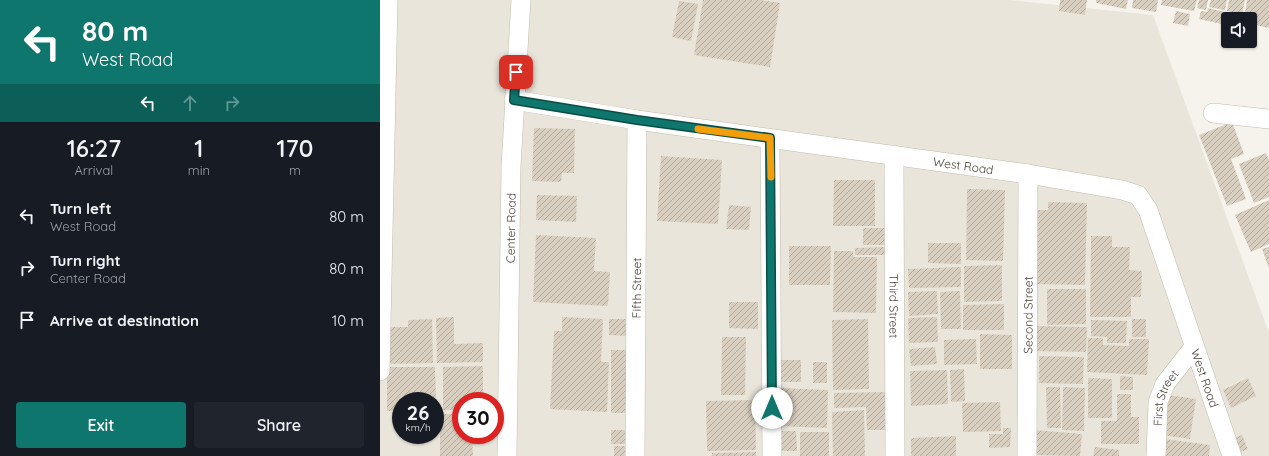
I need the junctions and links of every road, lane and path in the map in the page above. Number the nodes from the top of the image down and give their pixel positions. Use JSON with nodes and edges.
{"nodes":[{"id":1,"x":388,"y":0,"type":"edge"},
{"id":2,"x":518,"y":0,"type":"edge"},
{"id":3,"x":514,"y":100,"type":"junction"},
{"id":4,"x":1213,"y":113,"type":"dead end"},
{"id":5,"x":1269,"y":118,"type":"edge"},
{"id":6,"x":637,"y":120,"type":"junction"},
{"id":7,"x":770,"y":138,"type":"junction"},
{"id":8,"x":894,"y":155,"type":"junction"},
{"id":9,"x":1028,"y":174,"type":"junction"},
{"id":10,"x":1194,"y":347,"type":"junction"},
{"id":11,"x":380,"y":371,"type":"edge"},
{"id":12,"x":508,"y":456,"type":"edge"},
{"id":13,"x":635,"y":456,"type":"edge"},
{"id":14,"x":772,"y":456,"type":"edge"},
{"id":15,"x":895,"y":456,"type":"edge"},
{"id":16,"x":1027,"y":456,"type":"edge"},
{"id":17,"x":1156,"y":456,"type":"edge"},
{"id":18,"x":1232,"y":456,"type":"edge"}],
"edges":[{"from":1,"to":11,"type":"street"},
{"from":2,"to":3,"type":"street","name":"Center Road"},
{"from":3,"to":6,"type":"street","name":"West Road"},
{"from":3,"to":12,"type":"street","name":"Center Road"},
{"from":4,"to":5,"type":"street"},
{"from":6,"to":7,"type":"street","name":"West Road"},
{"from":6,"to":13,"type":"street","name":"Fifth Street"},
{"from":7,"to":8,"type":"street","name":"West Road"},
{"from":7,"to":14,"type":"street"},
{"from":8,"to":9,"type":"street","name":"West Road"},
{"from":8,"to":15,"type":"street","name":"Third Street"},
{"from":9,"to":10,"type":"street","name":"West Road"},
{"from":9,"to":16,"type":"street","name":"Second Street"},
{"from":10,"to":17,"type":"street","name":"First Street"},
{"from":10,"to":18,"type":"street","name":"West Road"}]}
